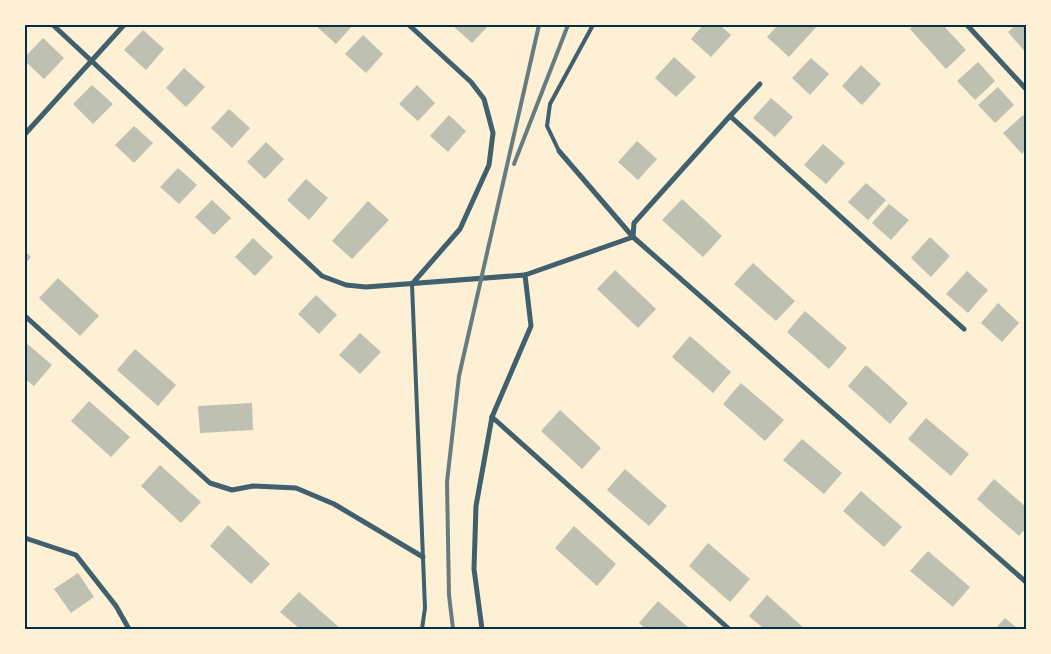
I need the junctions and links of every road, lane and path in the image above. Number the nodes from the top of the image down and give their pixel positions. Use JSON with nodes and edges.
{"nodes":[{"id":1,"x":53,"y":25,"type":"edge"},
{"id":2,"x":124,"y":25,"type":"edge"},
{"id":3,"x":409,"y":25,"type":"edge"},
{"id":4,"x":593,"y":25,"type":"edge"},
{"id":5,"x":968,"y":25,"type":"edge"},
{"id":6,"x":92,"y":60,"type":"junction"},
{"id":7,"x":760,"y":84,"type":"dead end"},
{"id":8,"x":1026,"y":89,"type":"edge"},
{"id":9,"x":730,"y":116,"type":"junction"},
{"id":10,"x":25,"y":134,"type":"edge"},
{"id":11,"x":559,"y":151,"type":"joint"},
{"id":12,"x":633,"y":237,"type":"junction"},
{"id":13,"x":525,"y":275,"type":"junction"},
{"id":14,"x":412,"y":284,"type":"junction"},
{"id":15,"x":25,"y":316,"type":"edge"},
{"id":16,"x":964,"y":328,"type":"dead end"},
{"id":17,"x":492,"y":417,"type":"junction"},
{"id":18,"x":25,"y":538,"type":"edge"},
{"id":19,"x":423,"y":557,"type":"junction"},
{"id":20,"x":1026,"y":582,"type":"edge"},
{"id":21,"x":129,"y":629,"type":"edge"},
{"id":22,"x":422,"y":629,"type":"edge"},
{"id":23,"x":482,"y":629,"type":"edge"},
{"id":24,"x":729,"y":629,"type":"edge"}],
"edges":[{"from":1,"to":6,"type":"street"},
{"from":2,"to":6,"type":"street"},
{"from":3,"to":14,"type":"street"},
{"from":4,"to":11,"type":"lane"},
{"from":5,"to":8,"type":"street"},
{"from":6,"to":10,"type":"street"},
{"from":6,"to":14,"type":"street"},
{"from":7,"to":9,"type":"street"},
{"from":9,"to":12,"type":"street"},
{"from":9,"to":16,"type":"street"},
{"from":11,"to":12,"type":"street"},
{"from":12,"to":13,"type":"street"},
{"from":12,"to":20,"type":"street"},
{"from":13,"to":14,"type":"street"},
{"from":13,"to":17,"type":"street"},
{"from":14,"to":19,"type":"lane"},
{"from":15,"to":19,"type":"street"},
{"from":17,"to":23,"type":"street"},
{"from":17,"to":24,"type":"street"},
{"from":18,"to":21,"type":"street"},
{"from":19,"to":22,"type":"lane"}]}
